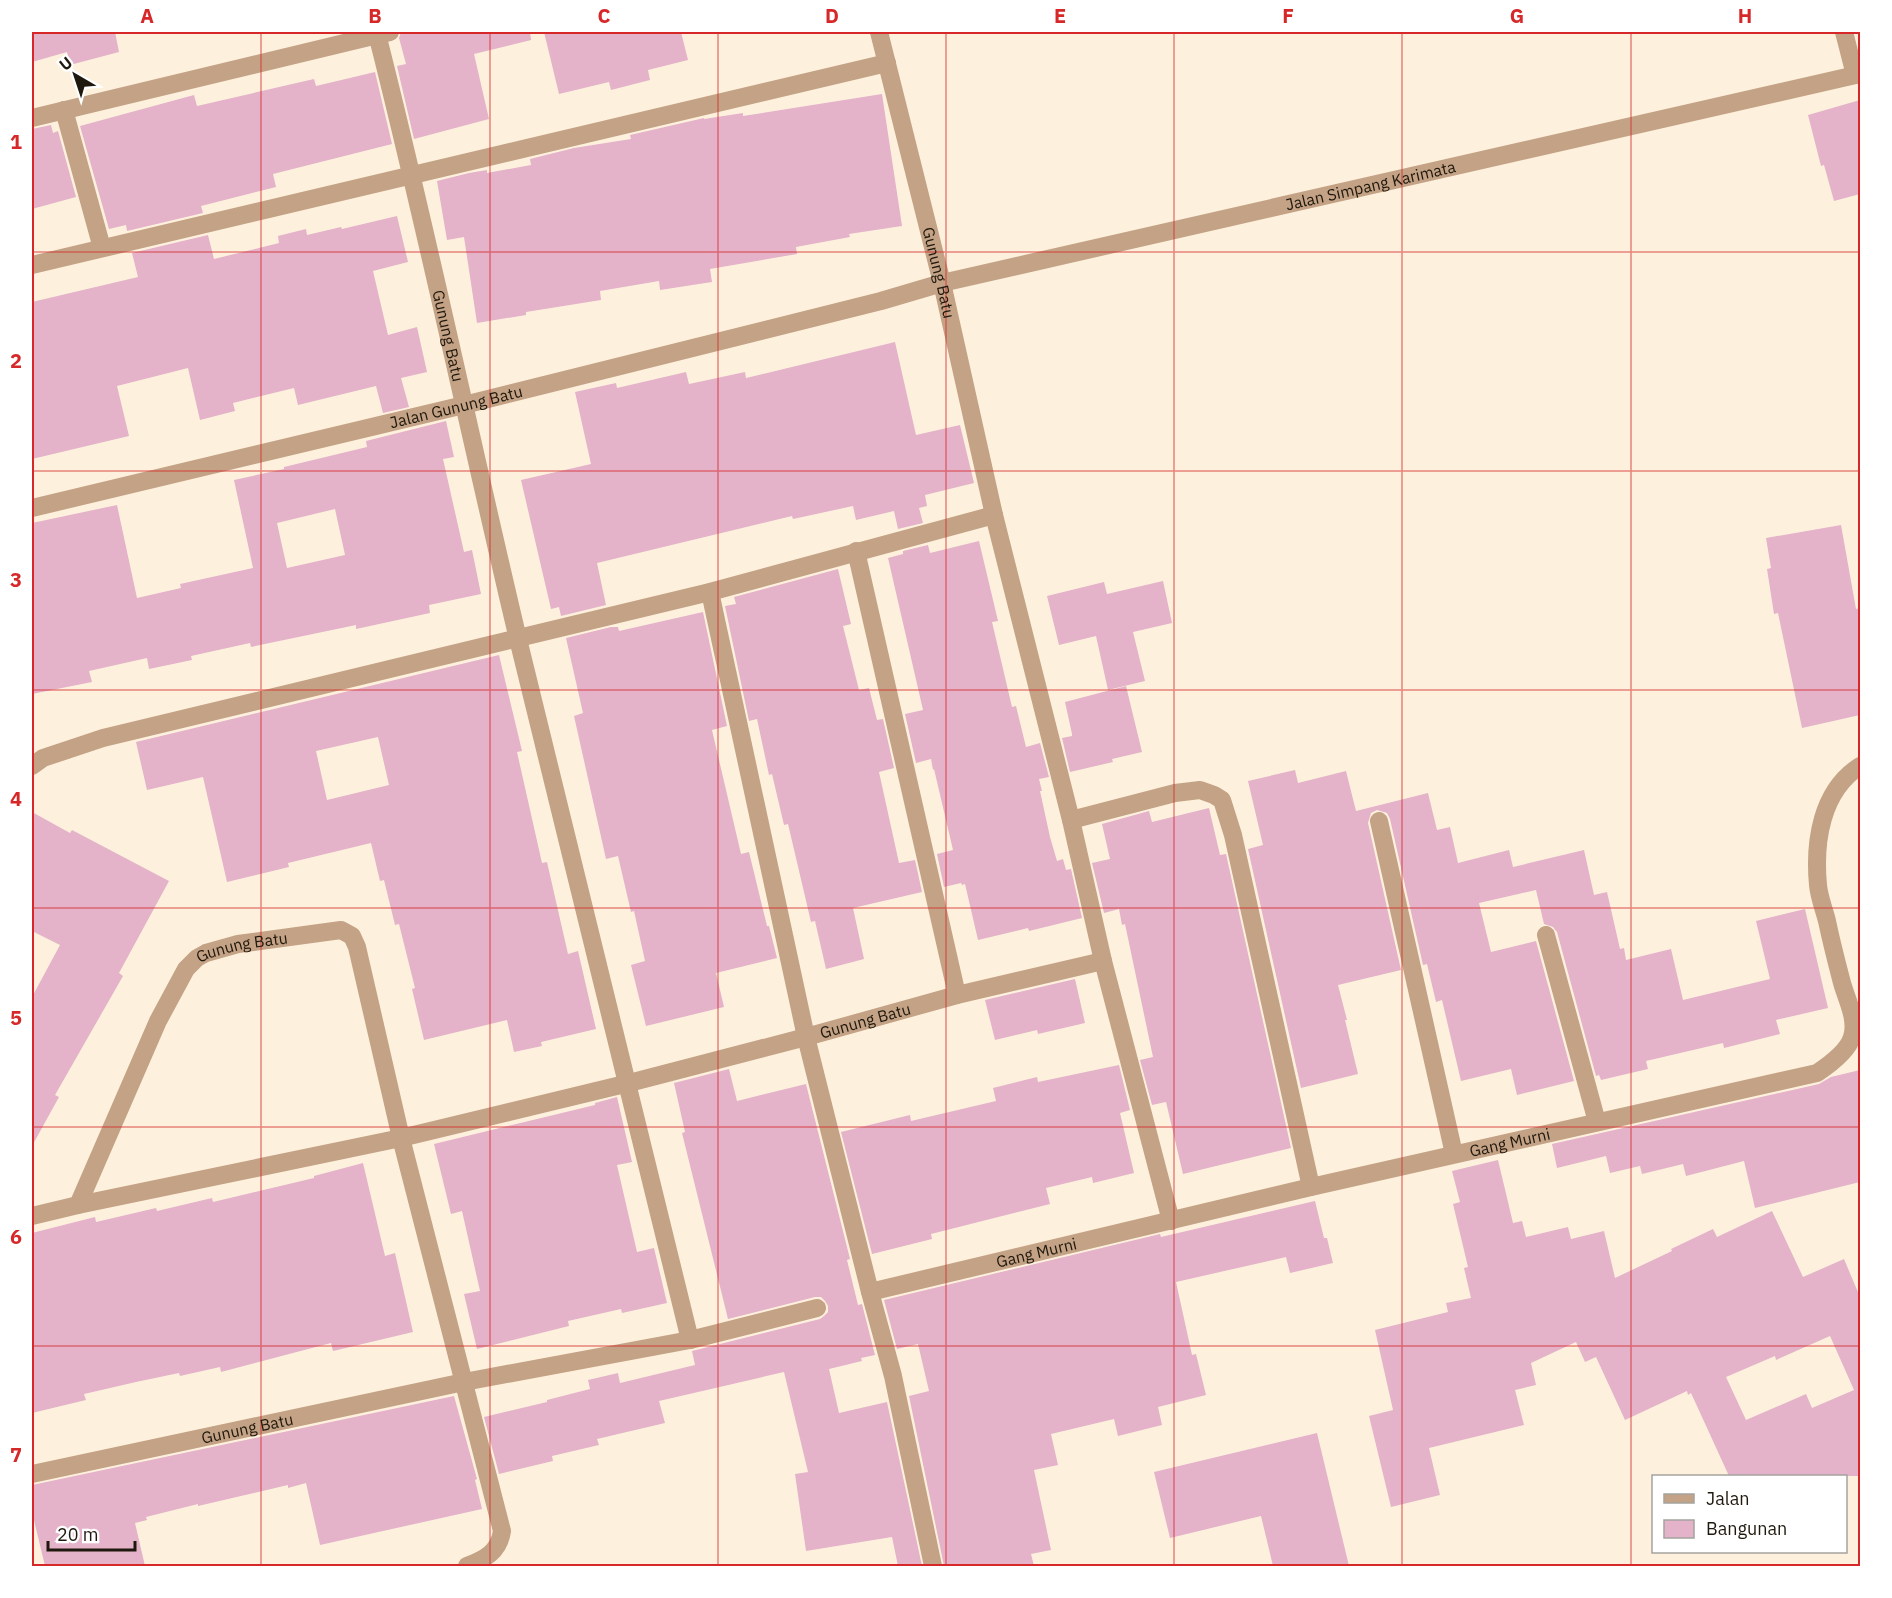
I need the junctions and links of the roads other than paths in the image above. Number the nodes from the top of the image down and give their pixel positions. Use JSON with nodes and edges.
{"nodes":[{"id":1,"x":879,"y":32,"type":"edge"},
{"id":2,"x":1844,"y":32,"type":"edge"},
{"id":3,"x":383,"y":33,"type":"edge"},
{"id":4,"x":887,"y":63,"type":"junction"},
{"id":5,"x":1858,"y":75,"type":"edge"},
{"id":6,"x":64,"y":110,"type":"junction"},
{"id":7,"x":32,"y":118,"type":"edge"},
{"id":8,"x":413,"y":176,"type":"junction"},
{"id":9,"x":102,"y":248,"type":"junction"},
{"id":10,"x":32,"y":265,"type":"edge"},
{"id":11,"x":942,"y":283,"type":"junction"},
{"id":12,"x":881,"y":301,"type":"joint"},
{"id":13,"x":464,"y":405,"type":"junction"},
{"id":14,"x":32,"y":508,"type":"edge"},
{"id":15,"x":994,"y":515,"type":"junction"},
{"id":16,"x":856,"y":551,"type":"junction"},
{"id":17,"x":710,"y":592,"type":"junction"},
{"id":18,"x":518,"y":638,"type":"junction"},
{"id":19,"x":32,"y":766,"type":"edge"},
{"id":20,"x":1860,"y":766,"type":"edge"},
{"id":21,"x":1071,"y":820,"type":"junction"},
{"id":22,"x":1379,"y":821,"type":"dead end"},
{"id":23,"x":1546,"y":935,"type":"dead end"},
{"id":24,"x":1103,"y":961,"type":"junction"},
{"id":25,"x":957,"y":995,"type":"junction"},
{"id":26,"x":806,"y":1037,"type":"junction"},
{"id":27,"x":629,"y":1083,"type":"junction"},
{"id":28,"x":1597,"y":1122,"type":"junction"},
{"id":29,"x":400,"y":1138,"type":"junction"},
{"id":30,"x":1454,"y":1154,"type":"junction"},
{"id":31,"x":1311,"y":1187,"type":"junction"},
{"id":32,"x":78,"y":1205,"type":"junction"},
{"id":33,"x":32,"y":1216,"type":"edge"},
{"id":34,"x":1171,"y":1221,"type":"junction"},
{"id":35,"x":870,"y":1292,"type":"junction"},
{"id":36,"x":817,"y":1308,"type":"dead end"},
{"id":37,"x":690,"y":1340,"type":"junction"},
{"id":38,"x":464,"y":1382,"type":"junction"},
{"id":39,"x":32,"y":1474,"type":"edge"},
{"id":40,"x":467,"y":1566,"type":"edge"},
{"id":41,"x":933,"y":1566,"type":"edge"}],
"edges":[{"from":1,"to":4,"type":"street","name":"Gunung Batu"},
{"from":2,"to":5,"type":"street"},
{"from":3,"to":6,"type":"street","name":"Gunung Batu"},
{"from":3,"to":8,"type":"street","name":"Gunung Batu"},
{"from":4,"to":8,"type":"street"},
{"from":4,"to":11,"type":"street","name":"Gunung Batu"},
{"from":5,"to":11,"type":"street","name":"Jalan Simpang Karimata"},
{"from":6,"to":7,"type":"street","name":"Gunung Batu"},
{"from":6,"to":9,"type":"street"},
{"from":8,"to":9,"type":"street"},
{"from":8,"to":13,"type":"street","name":"Gunung Batu"},
{"from":9,"to":10,"type":"street"},
{"from":11,"to":12,"type":"street","name":"Jalan Simpang Karimata"},
{"from":11,"to":15,"type":"street","name":"Gunung Batu"},
{"from":12,"to":13,"type":"street","name":"Jalan Gunung Batu"},
{"from":13,"to":14,"type":"street","name":"Jalan Gunung Batu"},
{"from":13,"to":18,"type":"street","name":"Gunung Batu"},
{"from":15,"to":16,"type":"street"},
{"from":15,"to":21,"type":"street","name":"Gunung Batu"},
{"from":16,"to":17,"type":"street"},
{"from":16,"to":25,"type":"street"},
{"from":17,"to":18,"type":"street"},
{"from":17,"to":26,"type":"street"},
{"from":18,"to":19,"type":"street"},
{"from":18,"to":27,"type":"street","name":"Gunung Batu"},
{"from":20,"to":28,"type":"street","name":"Gang Murni"},
{"from":21,"to":24,"type":"street","name":"Gunung Batu"},
{"from":21,"to":31,"type":"street"},
{"from":22,"to":30,"type":"street"},
{"from":23,"to":28,"type":"street"},
{"from":24,"to":25,"type":"street","name":"Gunung Batu"},
{"from":24,"to":34,"type":"street","name":"Gunung Batu"},
{"from":25,"to":26,"type":"street","name":"Gunung Batu"},
{"from":26,"to":27,"type":"street","name":"Gunung Batu"},
{"from":26,"to":35,"type":"street"},
{"from":27,"to":29,"type":"street","name":"Gunung Batu"},
{"from":27,"to":37,"type":"street","name":"Gunung Batu"},
{"from":28,"to":30,"type":"street","name":"Gang Murni"},
{"from":29,"to":32,"type":"street","name":"Gunung Batu"},
{"from":29,"to":32,"type":"street","name":"Gunung Batu"},
{"from":29,"to":38,"type":"street","name":"Gunung Batu"},
{"from":30,"to":31,"type":"street","name":"Gang Murni"},
{"from":31,"to":34,"type":"street","name":"Gang Murni"},
{"from":32,"to":33,"type":"street","name":"Gunung Batu"},
{"from":34,"to":35,"type":"street","name":"Gang Murni"},
{"from":35,"to":41,"type":"street"},
{"from":36,"to":37,"type":"street","name":"Gunung Batu"},
{"from":37,"to":38,"type":"street","name":"Gunung Batu"},
{"from":38,"to":39,"type":"street","name":"Gunung Batu"},
{"from":38,"to":40,"type":"street","name":"Gunung Batu"}]}
